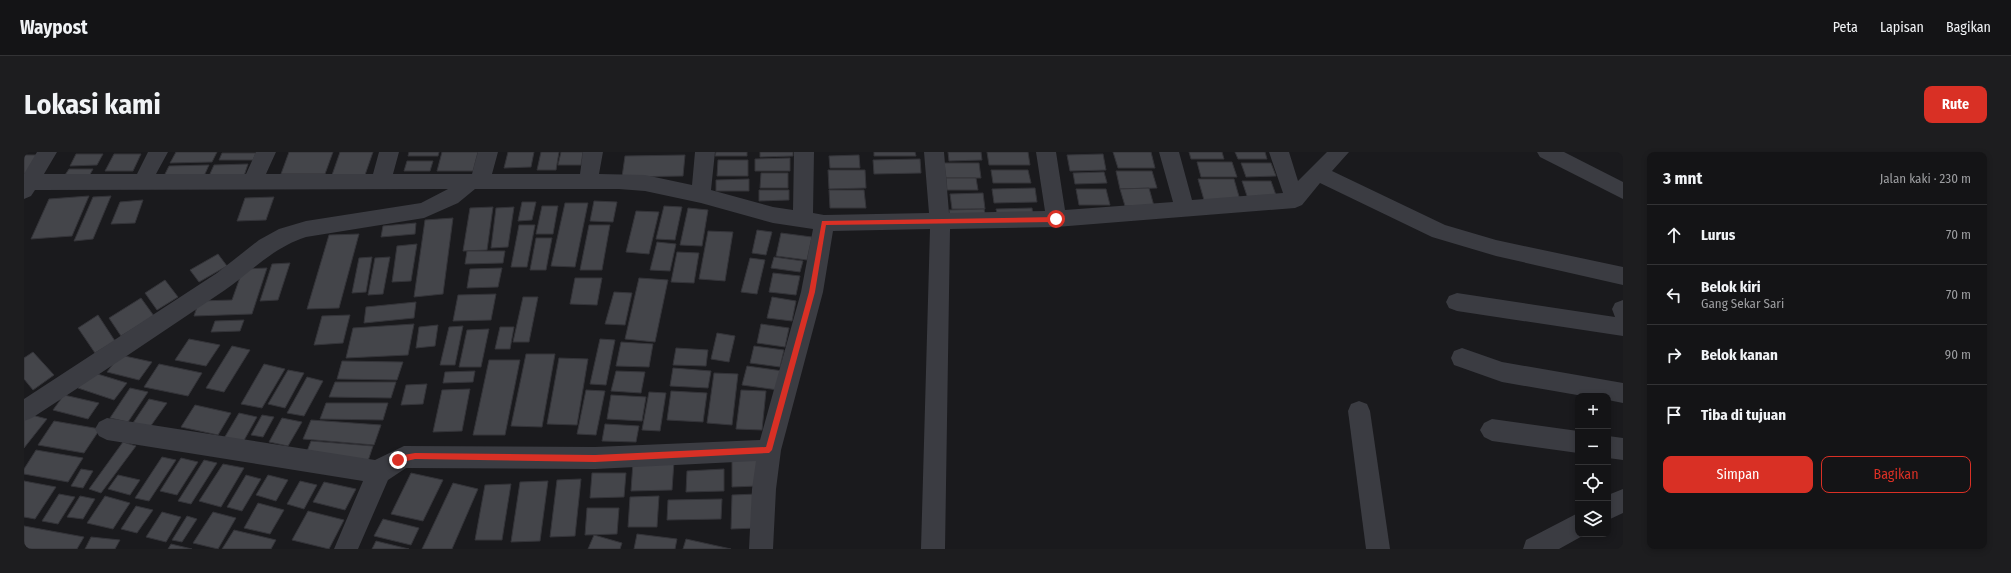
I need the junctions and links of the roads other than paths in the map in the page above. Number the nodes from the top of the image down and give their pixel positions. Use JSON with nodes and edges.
{"nodes":[{"id":1,"x":47,"y":152,"type":"edge"},
{"id":2,"x":158,"y":152,"type":"edge"},
{"id":3,"x":266,"y":152,"type":"edge"},
{"id":4,"x":390,"y":152,"type":"edge"},
{"id":5,"x":488,"y":152,"type":"edge"},
{"id":6,"x":593,"y":152,"type":"edge"},
{"id":7,"x":705,"y":152,"type":"edge"},
{"id":8,"x":804,"y":152,"type":"edge"},
{"id":9,"x":934,"y":152,"type":"edge"},
{"id":10,"x":1046,"y":152,"type":"edge"},
{"id":11,"x":1169,"y":152,"type":"edge"},
{"id":12,"x":1279,"y":152,"type":"edge"},
{"id":13,"x":1339,"y":152,"type":"edge"},
{"id":14,"x":1547,"y":152,"type":"edge"},
{"id":15,"x":1318,"y":173,"type":"junction"},
{"id":16,"x":478,"y":180,"type":"junction"},
{"id":17,"x":588,"y":180,"type":"junction"},
{"id":18,"x":143,"y":181,"type":"junction"},
{"id":19,"x":254,"y":181,"type":"junction"},
{"id":20,"x":381,"y":181,"type":"junction"},
{"id":21,"x":25,"y":185,"type":"edge"},
{"id":22,"x":1623,"y":191,"type":"edge"},
{"id":23,"x":701,"y":195,"type":"junction"},
{"id":24,"x":1295,"y":200,"type":"junction"},
{"id":25,"x":1186,"y":209,"type":"junction"},
{"id":26,"x":1056,"y":219,"type":"junction"},
{"id":27,"x":813,"y":221,"type":"junction"},
{"id":28,"x":940,"y":221,"type":"junction"},
{"id":29,"x":1623,"y":276,"type":"edge"},
{"id":30,"x":1457,"y":302,"type":"dead end"},
{"id":31,"x":1623,"y":327,"type":"edge"},
{"id":32,"x":1462,"y":358,"type":"dead end"},
{"id":33,"x":1623,"y":393,"type":"edge"},
{"id":34,"x":24,"y":411,"type":"edge"},
{"id":35,"x":1359,"y":411,"type":"dead end"},
{"id":36,"x":107,"y":430,"type":"dead end"},
{"id":37,"x":1492,"y":430,"type":"dead end"},
{"id":38,"x":1575,"y":442,"type":"edge"},
{"id":39,"x":1611,"y":447,"type":"edge"},
{"id":40,"x":1623,"y":449,"type":"edge"},
{"id":41,"x":769,"y":450,"type":"junction"},
{"id":42,"x":378,"y":472,"type":"junction"},
{"id":43,"x":1623,"y":500,"type":"edge"},
{"id":44,"x":1611,"y":506,"type":"edge"},
{"id":45,"x":1575,"y":527,"type":"edge"},
{"id":46,"x":346,"y":549,"type":"edge"},
{"id":47,"x":761,"y":549,"type":"edge"},
{"id":48,"x":933,"y":549,"type":"edge"},
{"id":49,"x":1378,"y":549,"type":"edge"},
{"id":50,"x":1535,"y":549,"type":"edge"}],
"edges":[{"from":1,"to":21,"type":"street"},
{"from":2,"to":18,"type":"street"},
{"from":3,"to":19,"type":"street"},
{"from":4,"to":20,"type":"street"},
{"from":5,"to":16,"type":"street"},
{"from":6,"to":17,"type":"street"},
{"from":7,"to":23,"type":"street"},
{"from":8,"to":27,"type":"street"},
{"from":9,"to":28,"type":"street"},
{"from":10,"to":26,"type":"street"},
{"from":11,"to":25,"type":"street"},
{"from":12,"to":24,"type":"street"},
{"from":13,"to":15,"type":"street"},
{"from":14,"to":22,"type":"street"},
{"from":15,"to":24,"type":"street"},
{"from":15,"to":29,"type":"street"},
{"from":16,"to":17,"type":"street"},
{"from":16,"to":20,"type":"street"},
{"from":16,"to":34,"type":"street"},
{"from":17,"to":23,"type":"street"},
{"from":18,"to":19,"type":"street"},
{"from":18,"to":21,"type":"street"},
{"from":19,"to":20,"type":"street"},
{"from":23,"to":27,"type":"street"},
{"from":24,"to":25,"type":"street"},
{"from":25,"to":26,"type":"street"},
{"from":26,"to":28,"type":"street"},
{"from":27,"to":28,"type":"street"},
{"from":27,"to":41,"type":"street"},
{"from":28,"to":48,"type":"street"},
{"from":30,"to":31,"type":"street"},
{"from":32,"to":33,"type":"street"},
{"from":35,"to":49,"type":"street"},
{"from":36,"to":42,"type":"street"},
{"from":37,"to":38,"type":"street"},
{"from":39,"to":40,"type":"street"},
{"from":41,"to":42,"type":"street"},
{"from":41,"to":47,"type":"street"},
{"from":42,"to":46,"type":"street"},
{"from":43,"to":44,"type":"street"},
{"from":45,"to":50,"type":"street"}]}
